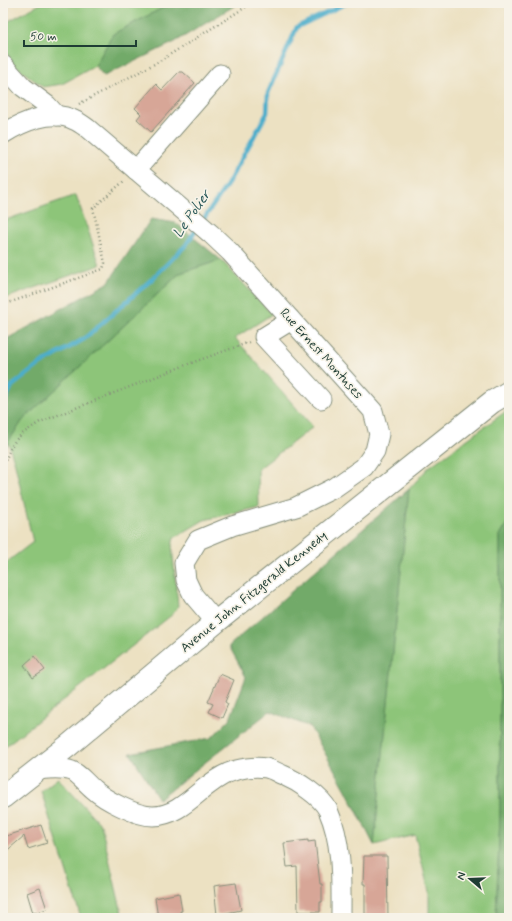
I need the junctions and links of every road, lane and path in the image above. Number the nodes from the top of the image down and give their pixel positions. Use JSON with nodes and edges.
{"nodes":[{"id":1,"x":252,"y":3,"type":"edge"},
{"id":2,"x":3,"y":65,"type":"edge"},
{"id":3,"x":220,"y":74,"type":"dead end"},
{"id":4,"x":57,"y":116,"type":"junction"},
{"id":5,"x":3,"y":134,"type":"edge"},
{"id":6,"x":136,"y":170,"type":"junction"},
{"id":7,"x":3,"y":305,"type":"edge"},
{"id":8,"x":290,"y":320,"type":"junction"},
{"id":9,"x":264,"y":337,"type":"junction"},
{"id":10,"x":509,"y":392,"type":"edge"},
{"id":11,"x":322,"y":399,"type":"dead end"},
{"id":12,"x":3,"y":468,"type":"edge"},
{"id":13,"x":216,"y":622,"type":"junction"},
{"id":14,"x":36,"y":770,"type":"junction"},
{"id":15,"x":3,"y":797,"type":"edge"},
{"id":16,"x":3,"y":911,"type":"edge"},
{"id":17,"x":7,"y":918,"type":"edge"},
{"id":18,"x":341,"y":918,"type":"edge"}],
"edges":[{"from":1,"to":4,"type":"path"},
{"from":2,"to":4,"type":"street"},
{"from":3,"to":6,"type":"street"},
{"from":4,"to":5,"type":"street","name":"Rue Ernest Montuses"},
{"from":4,"to":6,"type":"street","name":"Rue Ernest Montuses"},
{"from":6,"to":7,"type":"path"},
{"from":6,"to":8,"type":"street","name":"Rue Ernest Montuses"},
{"from":8,"to":9,"type":"street"},
{"from":8,"to":13,"type":"street","name":"Rue Ernest Montuses"},
{"from":9,"to":11,"type":"street"},
{"from":9,"to":12,"type":"path"},
{"from":10,"to":13,"type":"main road","name":"Avenue John Fitzgerald Kennedy"},
{"from":13,"to":14,"type":"main road","name":"Avenue John Fitzgerald Kennedy"},
{"from":14,"to":15,"type":"main road","name":"Avenue John Fitzgerald Kennedy"},
{"from":14,"to":18,"type":"street"},
{"from":16,"to":17,"type":"path"}]}
